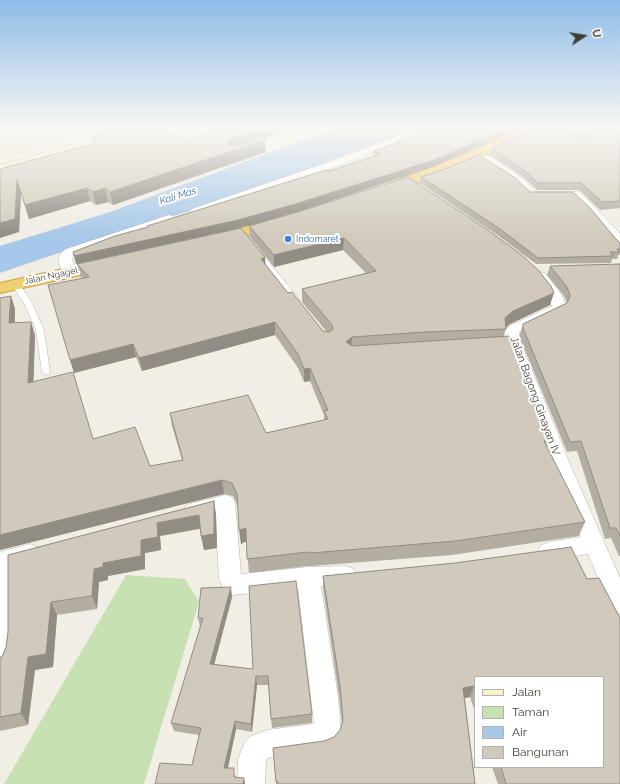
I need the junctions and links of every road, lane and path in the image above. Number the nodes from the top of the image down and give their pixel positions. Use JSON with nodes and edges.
{"nodes":[{"id":1,"x":16,"y":164,"type":"edge"},
{"id":2,"x":332,"y":164,"type":"edge"},
{"id":3,"x":454,"y":164,"type":"edge"},
{"id":4,"x":494,"y":164,"type":"edge"},
{"id":5,"x":0,"y":168,"type":"edge"},
{"id":6,"x":408,"y":182,"type":"junction"},
{"id":7,"x":372,"y":194,"type":"edge"},
{"id":8,"x":426,"y":194,"type":"edge"},
{"id":9,"x":295,"y":218,"type":"edge"},
{"id":10,"x":201,"y":242,"type":"edge"},
{"id":11,"x":620,"y":242,"type":"edge"},
{"id":12,"x":253,"y":247,"type":"edge"},
{"id":13,"x":122,"y":261,"type":"edge"},
{"id":14,"x":555,"y":270,"type":"edge"},
{"id":15,"x":69,"y":273,"type":"junction"},
{"id":16,"x":7,"y":286,"type":"edge"},
{"id":17,"x":302,"y":309,"type":"edge"},
{"id":18,"x":46,"y":372,"type":"dead end"},
{"id":19,"x":174,"y":515,"type":"edge"},
{"id":20,"x":593,"y":544,"type":"junction"},
{"id":21,"x":49,"y":548,"type":"edge"},
{"id":22,"x":533,"y":554,"type":"edge"},
{"id":23,"x":363,"y":574,"type":"edge"},
{"id":24,"x":308,"y":577,"type":"junction"},
{"id":25,"x":620,"y":604,"type":"edge"},
{"id":26,"x":0,"y":660,"type":"edge"},
{"id":27,"x":251,"y":784,"type":"edge"}],
"edges":[{"from":1,"to":5,"type":"main road"},
{"from":2,"to":15,"type":"street"},
{"from":3,"to":6,"type":"highway"},
{"from":4,"to":11,"type":"street"},
{"from":6,"to":7,"type":"highway"},
{"from":6,"to":8,"type":"street"},
{"from":9,"to":10,"type":"highway"},
{"from":12,"to":17,"type":"lane"},
{"from":13,"to":15,"type":"highway","name":"Jalan Ngagel"},
{"from":14,"to":20,"type":"street","name":"Jalan Bagong Ginayan IV"},
{"from":15,"to":16,"type":"highway","name":"Jalan Ngagel"},
{"from":16,"to":18,"type":"lane"},
{"from":19,"to":24,"type":"street"},
{"from":20,"to":22,"type":"street"},
{"from":20,"to":25,"type":"street","name":"Jalan Bagong Ginayan IV"},
{"from":21,"to":26,"type":"street"},
{"from":23,"to":24,"type":"street"},
{"from":24,"to":27,"type":"street"}]}
